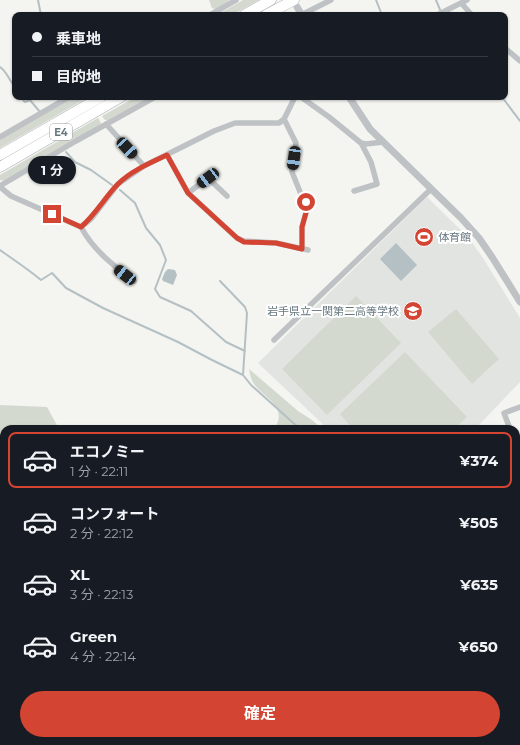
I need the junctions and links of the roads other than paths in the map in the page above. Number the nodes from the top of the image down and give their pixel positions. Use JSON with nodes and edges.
{"nodes":[{"id":1,"x":236,"y":0,"type":"edge"},
{"id":2,"x":271,"y":0,"type":"edge"},
{"id":3,"x":331,"y":0,"type":"edge"},
{"id":4,"x":467,"y":0,"type":"edge"},
{"id":5,"x":296,"y":3,"type":"edge"},
{"id":6,"x":461,"y":3,"type":"junction"},
{"id":7,"x":215,"y":12,"type":"edge"},
{"id":8,"x":249,"y":12,"type":"edge"},
{"id":9,"x":274,"y":12,"type":"edge"},
{"id":10,"x":300,"y":12,"type":"edge"},
{"id":11,"x":308,"y":12,"type":"edge"},
{"id":12,"x":443,"y":12,"type":"edge"},
{"id":13,"x":469,"y":12,"type":"edge"},
{"id":14,"x":508,"y":51,"type":"edge"},
{"id":15,"x":520,"y":61,"type":"edge"},
{"id":16,"x":64,"y":100,"type":"edge"},
{"id":17,"x":96,"y":100,"type":"edge"},
{"id":18,"x":116,"y":100,"type":"edge"},
{"id":19,"x":150,"y":100,"type":"edge"},
{"id":20,"x":293,"y":100,"type":"edge"},
{"id":21,"x":305,"y":100,"type":"edge"},
{"id":22,"x":350,"y":100,"type":"edge"},
{"id":23,"x":284,"y":119,"type":"junction"},
{"id":24,"x":106,"y":124,"type":"junction"},
{"id":25,"x":0,"y":137,"type":"edge"},
{"id":26,"x":361,"y":142,"type":"junction"},
{"id":27,"x":383,"y":142,"type":"junction"},
{"id":28,"x":0,"y":155,"type":"edge"},
{"id":29,"x":167,"y":155,"type":"junction"},
{"id":30,"x":144,"y":166,"type":"junction"},
{"id":31,"x":0,"y":167,"type":"edge"},
{"id":32,"x":0,"y":187,"type":"edge"},
{"id":33,"x":354,"y":190,"type":"dead end"},
{"id":34,"x":431,"y":190,"type":"junction"},
{"id":35,"x":188,"y":193,"type":"junction"},
{"id":36,"x":226,"y":196,"type":"dead end"},
{"id":37,"x":81,"y":227,"type":"junction"},
{"id":38,"x":134,"y":282,"type":"dead end"},
{"id":39,"x":520,"y":302,"type":"edge"},
{"id":40,"x":274,"y":340,"type":"dead end"},
{"id":41,"x":520,"y":407,"type":"edge"},
{"id":42,"x":508,"y":425,"type":"edge"}],
"edges":[{"from":1,"to":7,"type":"street"},
{"from":2,"to":8,"type":"highway"},
{"from":3,"to":11,"type":"street"},
{"from":4,"to":6,"type":"street"},
{"from":5,"to":9,"type":"highway"},
{"from":5,"to":10,"type":"street"},
{"from":6,"to":12,"type":"street"},
{"from":6,"to":13,"type":"street"},
{"from":14,"to":15,"type":"street"},
{"from":16,"to":25,"type":"street"},
{"from":17,"to":28,"type":"highway","number":"E4"},
{"from":18,"to":31,"type":"highway","number":"E4"},
{"from":19,"to":24,"type":"street"},
{"from":20,"to":23,"type":"street"},
{"from":21,"to":26,"type":"street"},
{"from":22,"to":27,"type":"street"},
{"from":23,"to":29,"type":"street"},
{"from":23,"to":35,"type":"street"},
{"from":24,"to":30,"type":"street"},
{"from":24,"to":32,"type":"street"},
{"from":26,"to":27,"type":"street"},
{"from":26,"to":33,"type":"street"},
{"from":27,"to":34,"type":"street"},
{"from":29,"to":30,"type":"street"},
{"from":29,"to":35,"type":"street"},
{"from":30,"to":37,"type":"street"},
{"from":32,"to":37,"type":"street"},
{"from":34,"to":39,"type":"street"},
{"from":34,"to":40,"type":"street"},
{"from":35,"to":36,"type":"street"},
{"from":37,"to":38,"type":"street"},
{"from":41,"to":42,"type":"street"}]}
